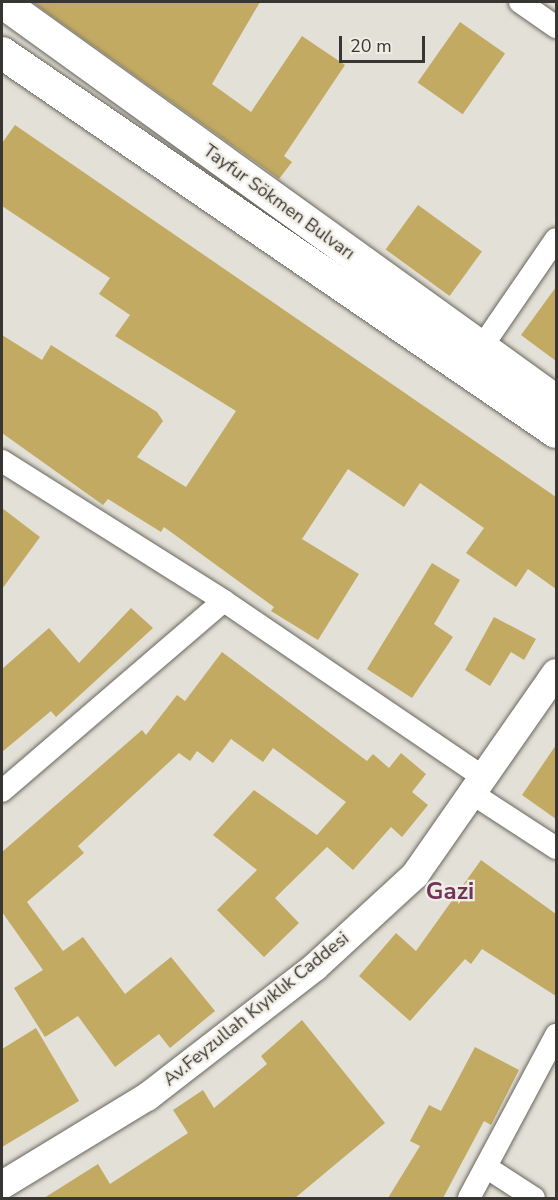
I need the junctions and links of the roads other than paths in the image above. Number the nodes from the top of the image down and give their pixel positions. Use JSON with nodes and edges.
{"nodes":[{"id":1,"x":2,"y":2,"type":"edge"},
{"id":2,"x":520,"y":2,"type":"edge"},
{"id":3,"x":556,"y":27,"type":"edge"},
{"id":4,"x":2,"y":53,"type":"edge"},
{"id":5,"x":556,"y":239,"type":"edge"},
{"id":6,"x":481,"y":348,"type":"junction"},
{"id":7,"x":556,"y":401,"type":"edge"},
{"id":8,"x":556,"y":432,"type":"edge"},
{"id":9,"x":2,"y":460,"type":"edge"},
{"id":10,"x":224,"y":602,"type":"junction"},
{"id":11,"x":556,"y":674,"type":"edge"},
{"id":12,"x":479,"y":786,"type":"junction"},
{"id":13,"x":2,"y":791,"type":"edge"},
{"id":14,"x":556,"y":848,"type":"edge"},
{"id":15,"x":556,"y":1035,"type":"edge"},
{"id":16,"x":486,"y":1167,"type":"junction"},
{"id":17,"x":2,"y":1185,"type":"edge"},
{"id":18,"x":469,"y":1198,"type":"edge"},
{"id":19,"x":534,"y":1198,"type":"edge"}],
"edges":[{"from":1,"to":6,"type":"main road","name":"Tayfur Sökmen Bulvarı"},
{"from":2,"to":3,"type":"street"},
{"from":4,"to":8,"type":"main road","name":"Tayfur Sökmen Bulvarı"},
{"from":5,"to":6,"type":"street"},
{"from":6,"to":7,"type":"main road","name":"Tayfur Sökmen Bulvarı"},
{"from":9,"to":10,"type":"street"},
{"from":10,"to":12,"type":"street"},
{"from":10,"to":13,"type":"street"},
{"from":11,"to":12,"type":"street","name":"Av.Feyzullah Kıyıklık Caddesi"},
{"from":12,"to":14,"type":"street"},
{"from":12,"to":17,"type":"street","name":"Av.Feyzullah Kıyıklık Caddesi"},
{"from":15,"to":16,"type":"street"},
{"from":16,"to":18,"type":"street"},
{"from":16,"to":19,"type":"street"}]}
